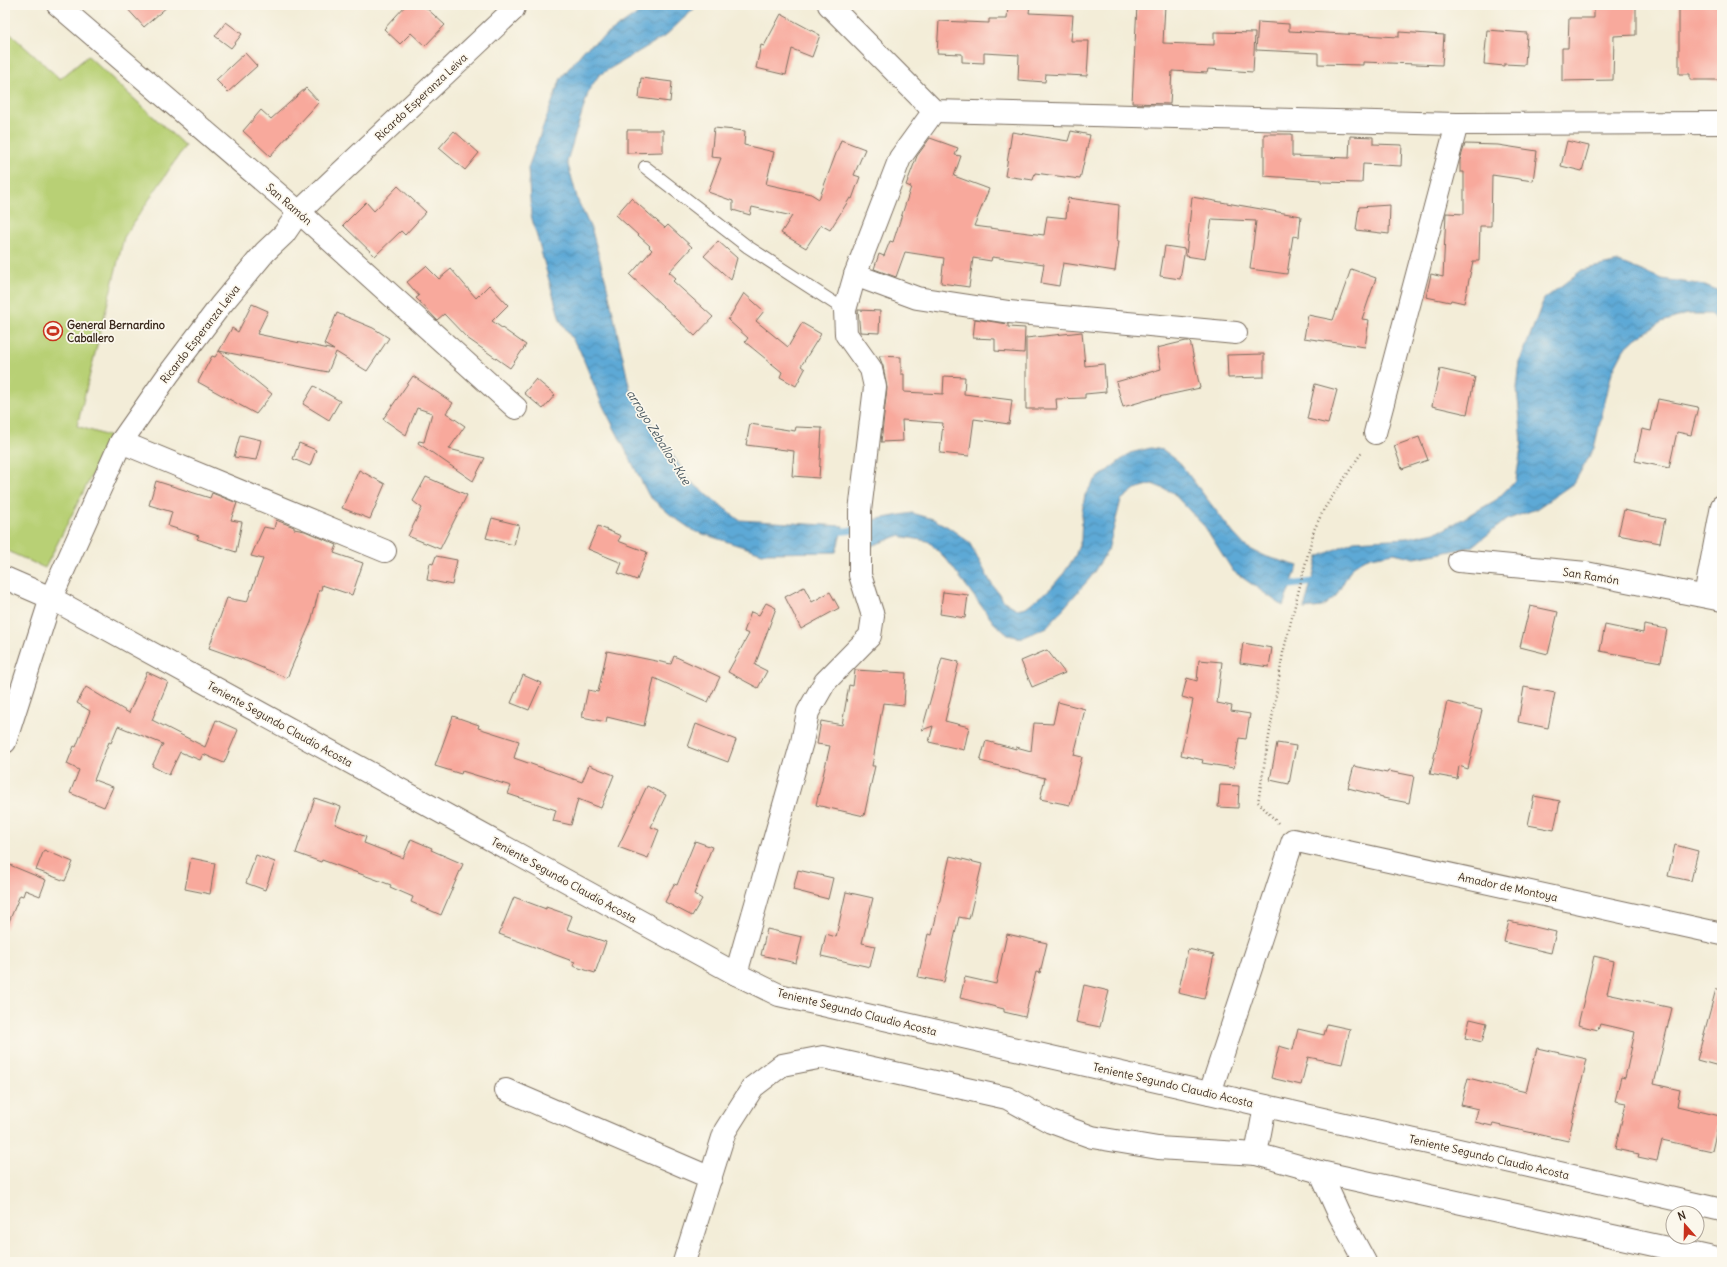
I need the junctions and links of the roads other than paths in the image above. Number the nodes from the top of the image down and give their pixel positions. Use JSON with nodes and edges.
{"nodes":[{"id":1,"x":58,"y":5,"type":"edge"},
{"id":2,"x":515,"y":5,"type":"edge"},
{"id":3,"x":829,"y":5,"type":"edge"},
{"id":4,"x":934,"y":111,"type":"junction"},
{"id":5,"x":1722,"y":123,"type":"edge"},
{"id":6,"x":1457,"y":124,"type":"junction"},
{"id":7,"x":645,"y":167,"type":"dead end"},
{"id":8,"x":299,"y":212,"type":"junction"},
{"id":9,"x":855,"y":275,"type":"junction"},
{"id":10,"x":845,"y":310,"type":"junction"},
{"id":11,"x":1236,"y":333,"type":"dead end"},
{"id":12,"x":516,"y":408,"type":"dead end"},
{"id":13,"x":1375,"y":433,"type":"road end"},
{"id":14,"x":121,"y":442,"type":"junction"},
{"id":15,"x":1722,"y":506,"type":"edge"},
{"id":16,"x":385,"y":551,"type":"dead end"},
{"id":17,"x":1458,"y":562,"type":"dead end"},
{"id":18,"x":5,"y":578,"type":"edge"},
{"id":19,"x":51,"y":598,"type":"junction"},
{"id":20,"x":1714,"y":598,"type":"edge"},
{"id":21,"x":5,"y":742,"type":"edge"},
{"id":22,"x":1722,"y":934,"type":"edge"},
{"id":23,"x":736,"y":974,"type":"junction"},
{"id":24,"x":506,"y":1090,"type":"dead end"},
{"id":25,"x":1210,"y":1094,"type":"junction"},
{"id":26,"x":1266,"y":1106,"type":"junction"},
{"id":27,"x":1256,"y":1154,"type":"junction"},
{"id":28,"x":1320,"y":1172,"type":"junction"},
{"id":29,"x":710,"y":1178,"type":"junction"},
{"id":30,"x":1722,"y":1210,"type":"edge"},
{"id":31,"x":1722,"y":1260,"type":"edge"},
{"id":32,"x":684,"y":1262,"type":"edge"},
{"id":33,"x":1365,"y":1262,"type":"edge"}],
"edges":[{"from":1,"to":8,"type":"street","name":"San Ramón"},
{"from":2,"to":8,"type":"street","name":"Ricardo Esperanza Leiva"},
{"from":3,"to":4,"type":"street"},
{"from":4,"to":6,"type":"street"},
{"from":4,"to":9,"type":"street"},
{"from":5,"to":6,"type":"street"},
{"from":6,"to":13,"type":"street"},
{"from":7,"to":10,"type":"lane"},
{"from":8,"to":12,"type":"street","name":"San Ramón"},
{"from":8,"to":14,"type":"street","name":"Ricardo Esperanza Leiva"},
{"from":9,"to":10,"type":"street"},
{"from":9,"to":11,"type":"street"},
{"from":10,"to":23,"type":"street"},
{"from":14,"to":16,"type":"street"},
{"from":14,"to":19,"type":"street","name":"Ricardo Esperanza Leiva"},
{"from":15,"to":20,"type":"street"},
{"from":17,"to":20,"type":"street","name":"San Ramón"},
{"from":18,"to":19,"type":"street","name":"Teniente Segundo Claudio Acosta"},
{"from":19,"to":21,"type":"street","name":"Ricardo Esperanza Leiva"},
{"from":19,"to":23,"type":"street","name":"Teniente Segundo Claudio Acosta"},
{"from":22,"to":25,"type":"street","name":"Amador de Montoya"},
{"from":23,"to":25,"type":"street","name":"Teniente Segundo Claudio Acosta"},
{"from":24,"to":29,"type":"street"},
{"from":25,"to":26,"type":"street","name":"Teniente Segundo Claudio Acosta"},
{"from":26,"to":27,"type":"street"},
{"from":26,"to":30,"type":"street","name":"Teniente Segundo Claudio Acosta"},
{"from":27,"to":28,"type":"street"},
{"from":27,"to":29,"type":"street"},
{"from":28,"to":31,"type":"street"},
{"from":28,"to":33,"type":"street"},
{"from":29,"to":32,"type":"street"}]}
